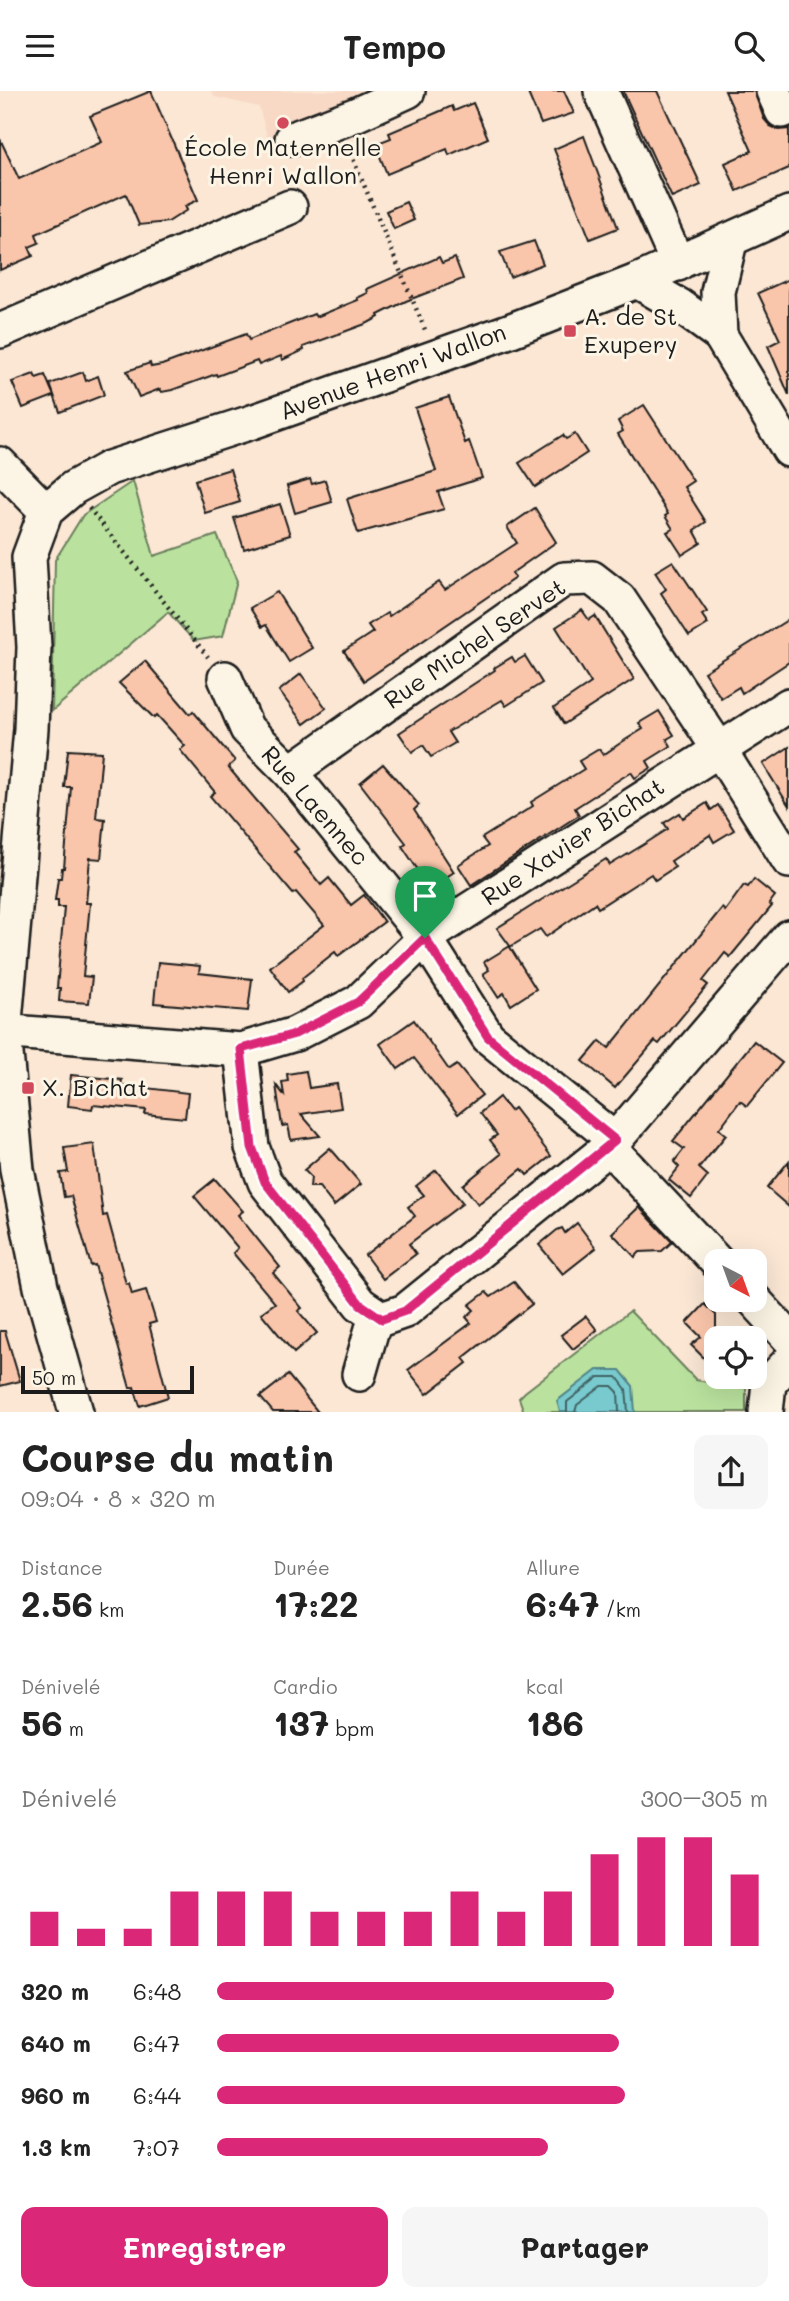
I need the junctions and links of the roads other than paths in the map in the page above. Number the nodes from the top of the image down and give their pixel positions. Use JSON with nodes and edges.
{"nodes":[{"id":1,"x":408,"y":91,"type":"edge"},
{"id":2,"x":601,"y":91,"type":"edge"},
{"id":3,"x":773,"y":91,"type":"edge"},
{"id":4,"x":789,"y":108,"type":"edge"},
{"id":5,"x":292,"y":139,"type":"dead end"},
{"id":6,"x":290,"y":207,"type":"dead end"},
{"id":7,"x":789,"y":213,"type":"edge"},
{"id":8,"x":730,"y":242,"type":"junction"},
{"id":9,"x":678,"y":264,"type":"junction"},
{"id":10,"x":637,"y":281,"type":"junction"},
{"id":11,"x":0,"y":331,"type":"edge"},
{"id":12,"x":720,"y":335,"type":"junction"},
{"id":13,"x":789,"y":450,"type":"edge"},
{"id":14,"x":0,"y":464,"type":"edge"},
{"id":15,"x":46,"y":511,"type":"junction"},
{"id":16,"x":225,"y":678,"type":"road end"},
{"id":17,"x":789,"y":705,"type":"edge"},
{"id":18,"x":719,"y":748,"type":"junction"},
{"id":19,"x":290,"y":772,"type":"junction"},
{"id":20,"x":789,"y":861,"type":"edge"},
{"id":21,"x":789,"y":937,"type":"edge"},
{"id":22,"x":425,"y":938,"type":"junction"},
{"id":23,"x":2,"y":1031,"type":"edge"},
{"id":24,"x":241,"y":1049,"type":"junction"},
{"id":25,"x":612,"y":1143,"type":"junction"},
{"id":26,"x":706,"y":1249,"type":"edge"},
{"id":27,"x":766,"y":1313,"type":"edge"},
{"id":28,"x":376,"y":1315,"type":"junction"},
{"id":29,"x":789,"y":1338,"type":"edge"},
{"id":30,"x":789,"y":1362,"type":"edge"},
{"id":31,"x":359,"y":1374,"type":"dead end"},
{"id":32,"x":76,"y":1412,"type":"edge"},
{"id":33,"x":766,"y":1412,"type":"edge"}],
"edges":[{"from":1,"to":5,"type":"street"},
{"from":2,"to":9,"type":"street"},
{"from":3,"to":4,"type":"street"},
{"from":6,"to":11,"type":"street"},
{"from":7,"to":8,"type":"street","name":"Avenue Henri Wallon"},
{"from":8,"to":9,"type":"street","name":"Avenue Henri Wallon"},
{"from":8,"to":12,"type":"street"},
{"from":9,"to":10,"type":"street","name":"Avenue Henri Wallon"},
{"from":10,"to":12,"type":"street"},
{"from":10,"to":15,"type":"street","name":"Avenue Henri Wallon"},
{"from":12,"to":13,"type":"street"},
{"from":14,"to":15,"type":"street"},
{"from":15,"to":23,"type":"street","name":"Avenue Henri Wallon"},
{"from":16,"to":19,"type":"street","name":"Rue Laennec"},
{"from":17,"to":18,"type":"street","name":"Rue Xavier Bichat"},
{"from":18,"to":19,"type":"street","name":"Rue Michel Servet"},
{"from":18,"to":20,"type":"street","name":"Rue Michel Servet"},
{"from":18,"to":22,"type":"street","name":"Rue Xavier Bichat"},
{"from":19,"to":22,"type":"street","name":"Rue Laennec"},
{"from":21,"to":25,"type":"street"},
{"from":22,"to":24,"type":"street","name":"Rue Xavier Bichat"},
{"from":22,"to":25,"type":"street","name":"Rue Laennec"},
{"from":23,"to":24,"type":"street","name":"Rue Xavier Bichat"},
{"from":23,"to":32,"type":"street"},
{"from":24,"to":28,"type":"street"},
{"from":25,"to":26,"type":"street","name":"Rue Laennec"},
{"from":25,"to":28,"type":"street"},
{"from":27,"to":29,"type":"street"},
{"from":28,"to":31,"type":"street"},
{"from":30,"to":33,"type":"street"}]}
